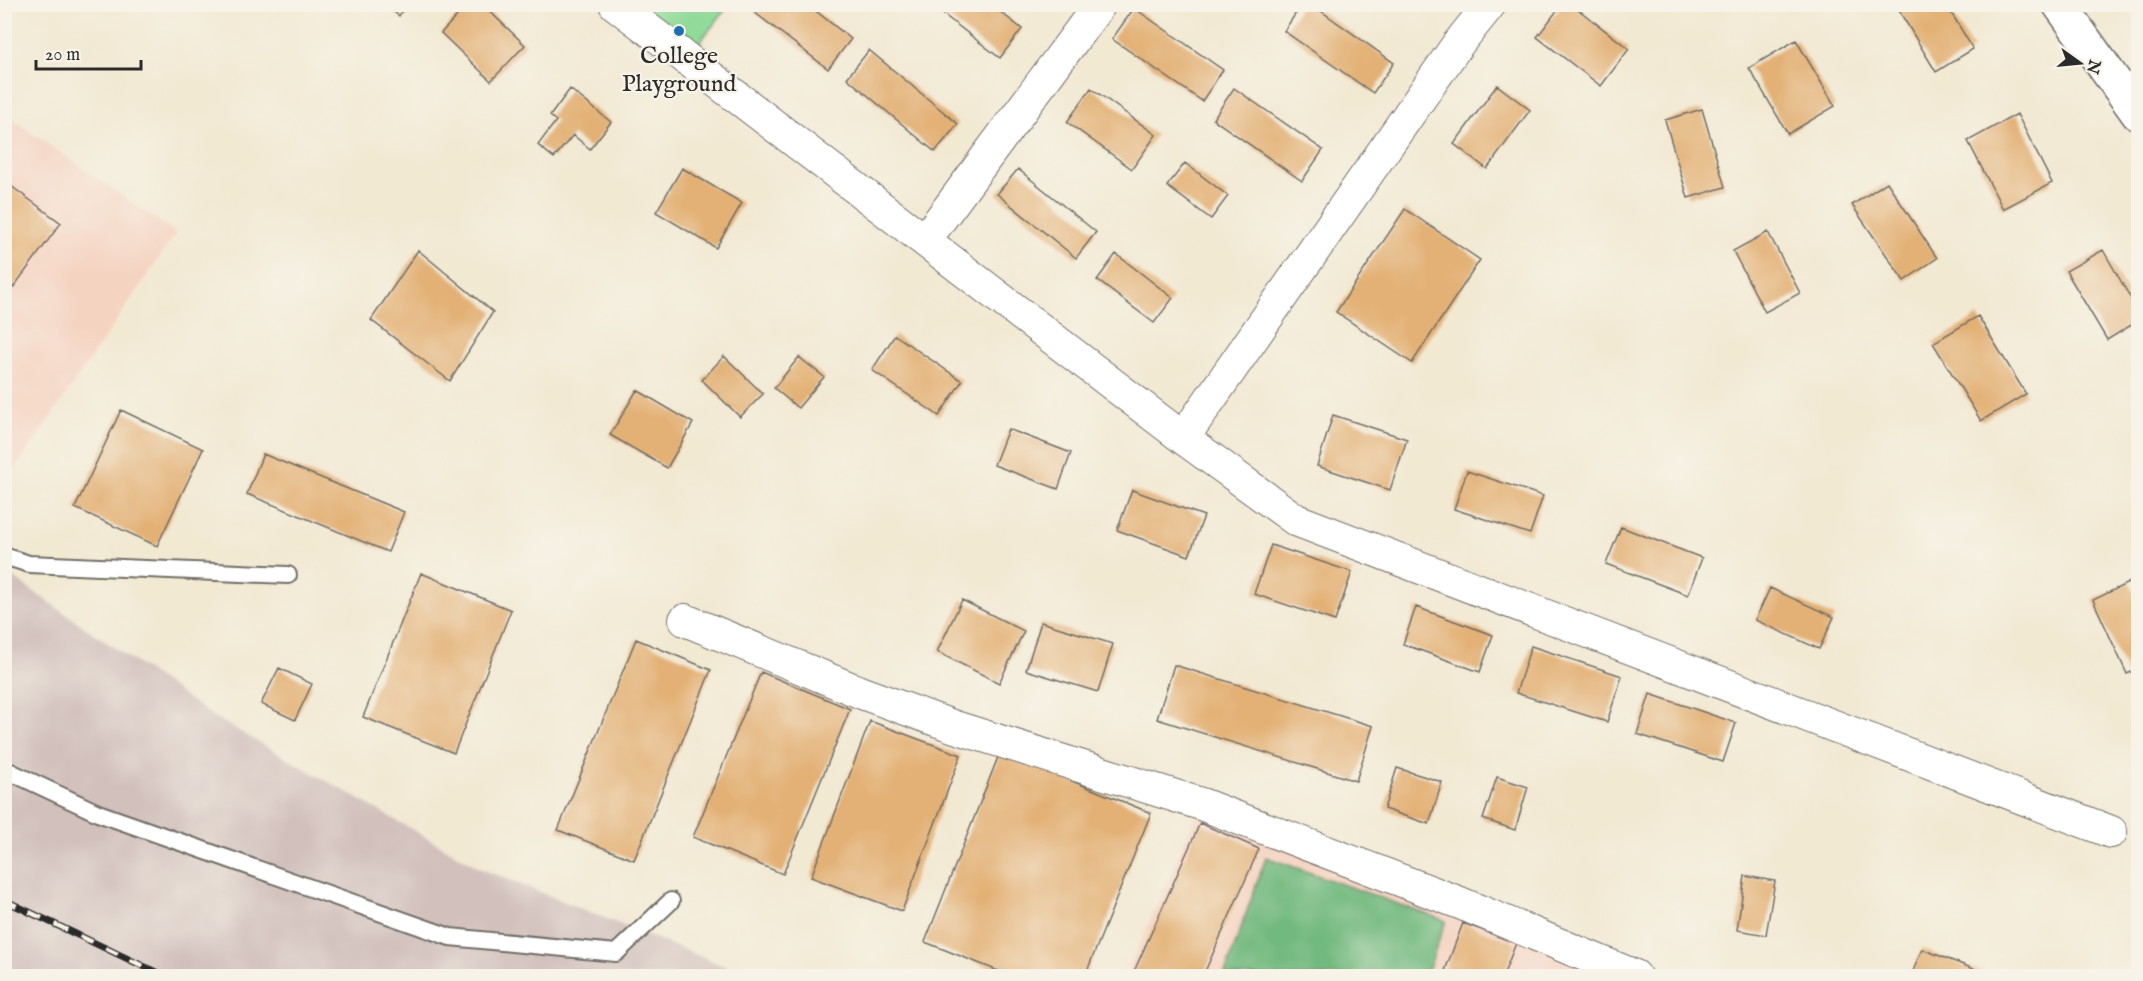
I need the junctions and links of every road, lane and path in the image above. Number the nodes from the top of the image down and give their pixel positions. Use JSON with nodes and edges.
{"nodes":[{"id":1,"x":615,"y":4,"type":"edge"},
{"id":2,"x":1100,"y":4,"type":"edge"},
{"id":3,"x":1490,"y":4,"type":"edge"},
{"id":4,"x":2059,"y":4,"type":"edge"},
{"id":5,"x":2139,"y":114,"type":"edge"},
{"id":6,"x":925,"y":240,"type":"junction"},
{"id":7,"x":1183,"y":438,"type":"junction"},
{"id":8,"x":4,"y":556,"type":"edge"},
{"id":9,"x":288,"y":575,"type":"dead end"},
{"id":10,"x":685,"y":620,"type":"dead end"},
{"id":11,"x":4,"y":769,"type":"edge"},
{"id":12,"x":2111,"y":832,"type":"dead end"},
{"id":13,"x":671,"y":901,"type":"dead end"},
{"id":14,"x":1635,"y":976,"type":"edge"}],
"edges":[{"from":1,"to":6,"type":"street"},
{"from":2,"to":6,"type":"street"},
{"from":3,"to":7,"type":"street"},
{"from":4,"to":5,"type":"main road"},
{"from":6,"to":7,"type":"street"},
{"from":7,"to":12,"type":"street"},
{"from":8,"to":9,"type":"lane"},
{"from":10,"to":14,"type":"street"},
{"from":11,"to":13,"type":"lane"}]}
